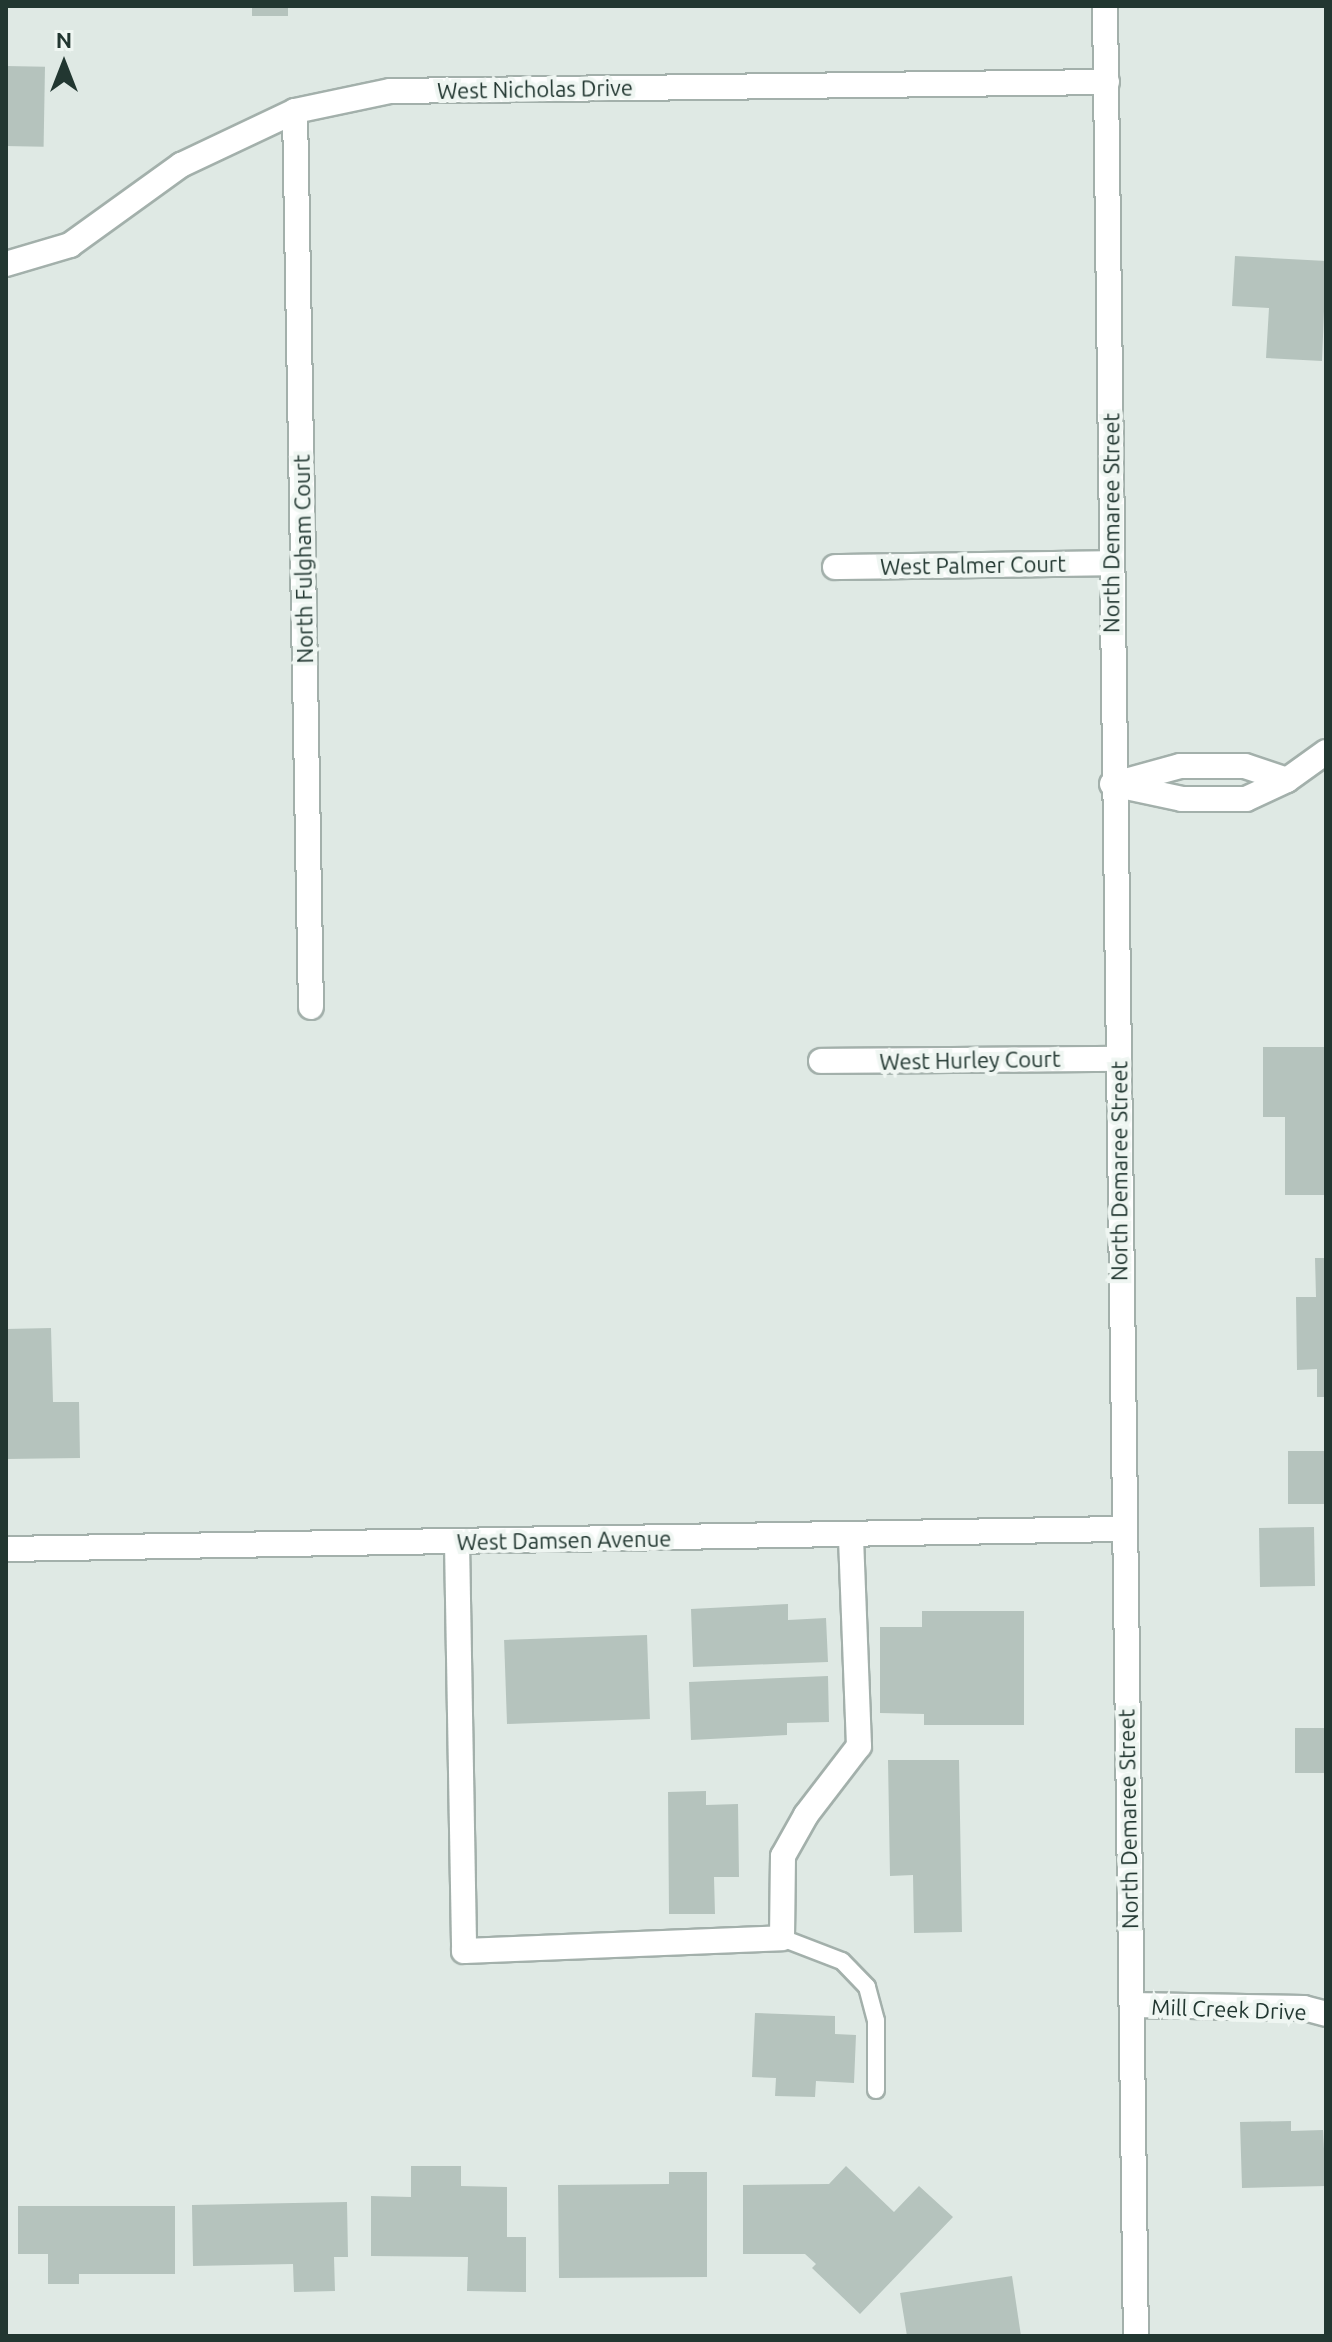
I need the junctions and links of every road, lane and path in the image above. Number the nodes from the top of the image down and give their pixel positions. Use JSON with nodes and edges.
{"nodes":[{"id":1,"x":1105,"y":6,"type":"edge"},
{"id":2,"x":1107,"y":82,"type":"junction"},
{"id":3,"x":295,"y":111,"type":"junction"},
{"id":4,"x":6,"y":264,"type":"edge"},
{"id":5,"x":1111,"y":563,"type":"junction"},
{"id":6,"x":835,"y":567,"type":"dead end"},
{"id":7,"x":1326,"y":752,"type":"edge"},
{"id":8,"x":1287,"y":780,"type":"junction"},
{"id":9,"x":1112,"y":784,"type":"junction"},
{"id":10,"x":311,"y":1007,"type":"dead end"},
{"id":11,"x":1118,"y":1059,"type":"junction"},
{"id":12,"x":821,"y":1061,"type":"dead end"},
{"id":13,"x":1122,"y":1529,"type":"junction"},
{"id":14,"x":851,"y":1534,"type":"junction"},
{"id":15,"x":457,"y":1542,"type":"junction"},
{"id":16,"x":6,"y":1549,"type":"edge"},
{"id":17,"x":782,"y":1938,"type":"junction"},
{"id":18,"x":1132,"y":2005,"type":"junction"},
{"id":19,"x":1326,"y":2014,"type":"edge"},
{"id":20,"x":876,"y":2090,"type":"dead end"},
{"id":21,"x":1136,"y":2336,"type":"edge"}],
"edges":[{"from":1,"to":2,"type":"street","name":"North Demaree Street"},
{"from":2,"to":3,"type":"street","name":"West Nicholas Drive"},
{"from":2,"to":5,"type":"street","name":"North Demaree Street"},
{"from":3,"to":4,"type":"street","name":"West Nicholas Drive"},
{"from":3,"to":10,"type":"street","name":"North Fulgham Court"},
{"from":5,"to":6,"type":"street","name":"West Palmer Court"},
{"from":5,"to":9,"type":"street","name":"North Demaree Street"},
{"from":7,"to":8,"type":"street"},
{"from":8,"to":9,"type":"street"},
{"from":8,"to":9,"type":"street"},
{"from":9,"to":11,"type":"street","name":"North Demaree Street"},
{"from":11,"to":12,"type":"street","name":"West Hurley Court"},
{"from":11,"to":13,"type":"street","name":"North Demaree Street"},
{"from":13,"to":14,"type":"street","name":"West Damsen Avenue"},
{"from":13,"to":18,"type":"street","name":"North Demaree Street"},
{"from":14,"to":15,"type":"street","name":"West Damsen Avenue"},
{"from":14,"to":17,"type":"street"},
{"from":15,"to":16,"type":"street","name":"West Damsen Avenue"},
{"from":15,"to":17,"type":"street"},
{"from":17,"to":20,"type":"lane"},
{"from":18,"to":19,"type":"street","name":"Mill Creek Drive"},
{"from":18,"to":21,"type":"street","name":"North Demaree Street"}]}
